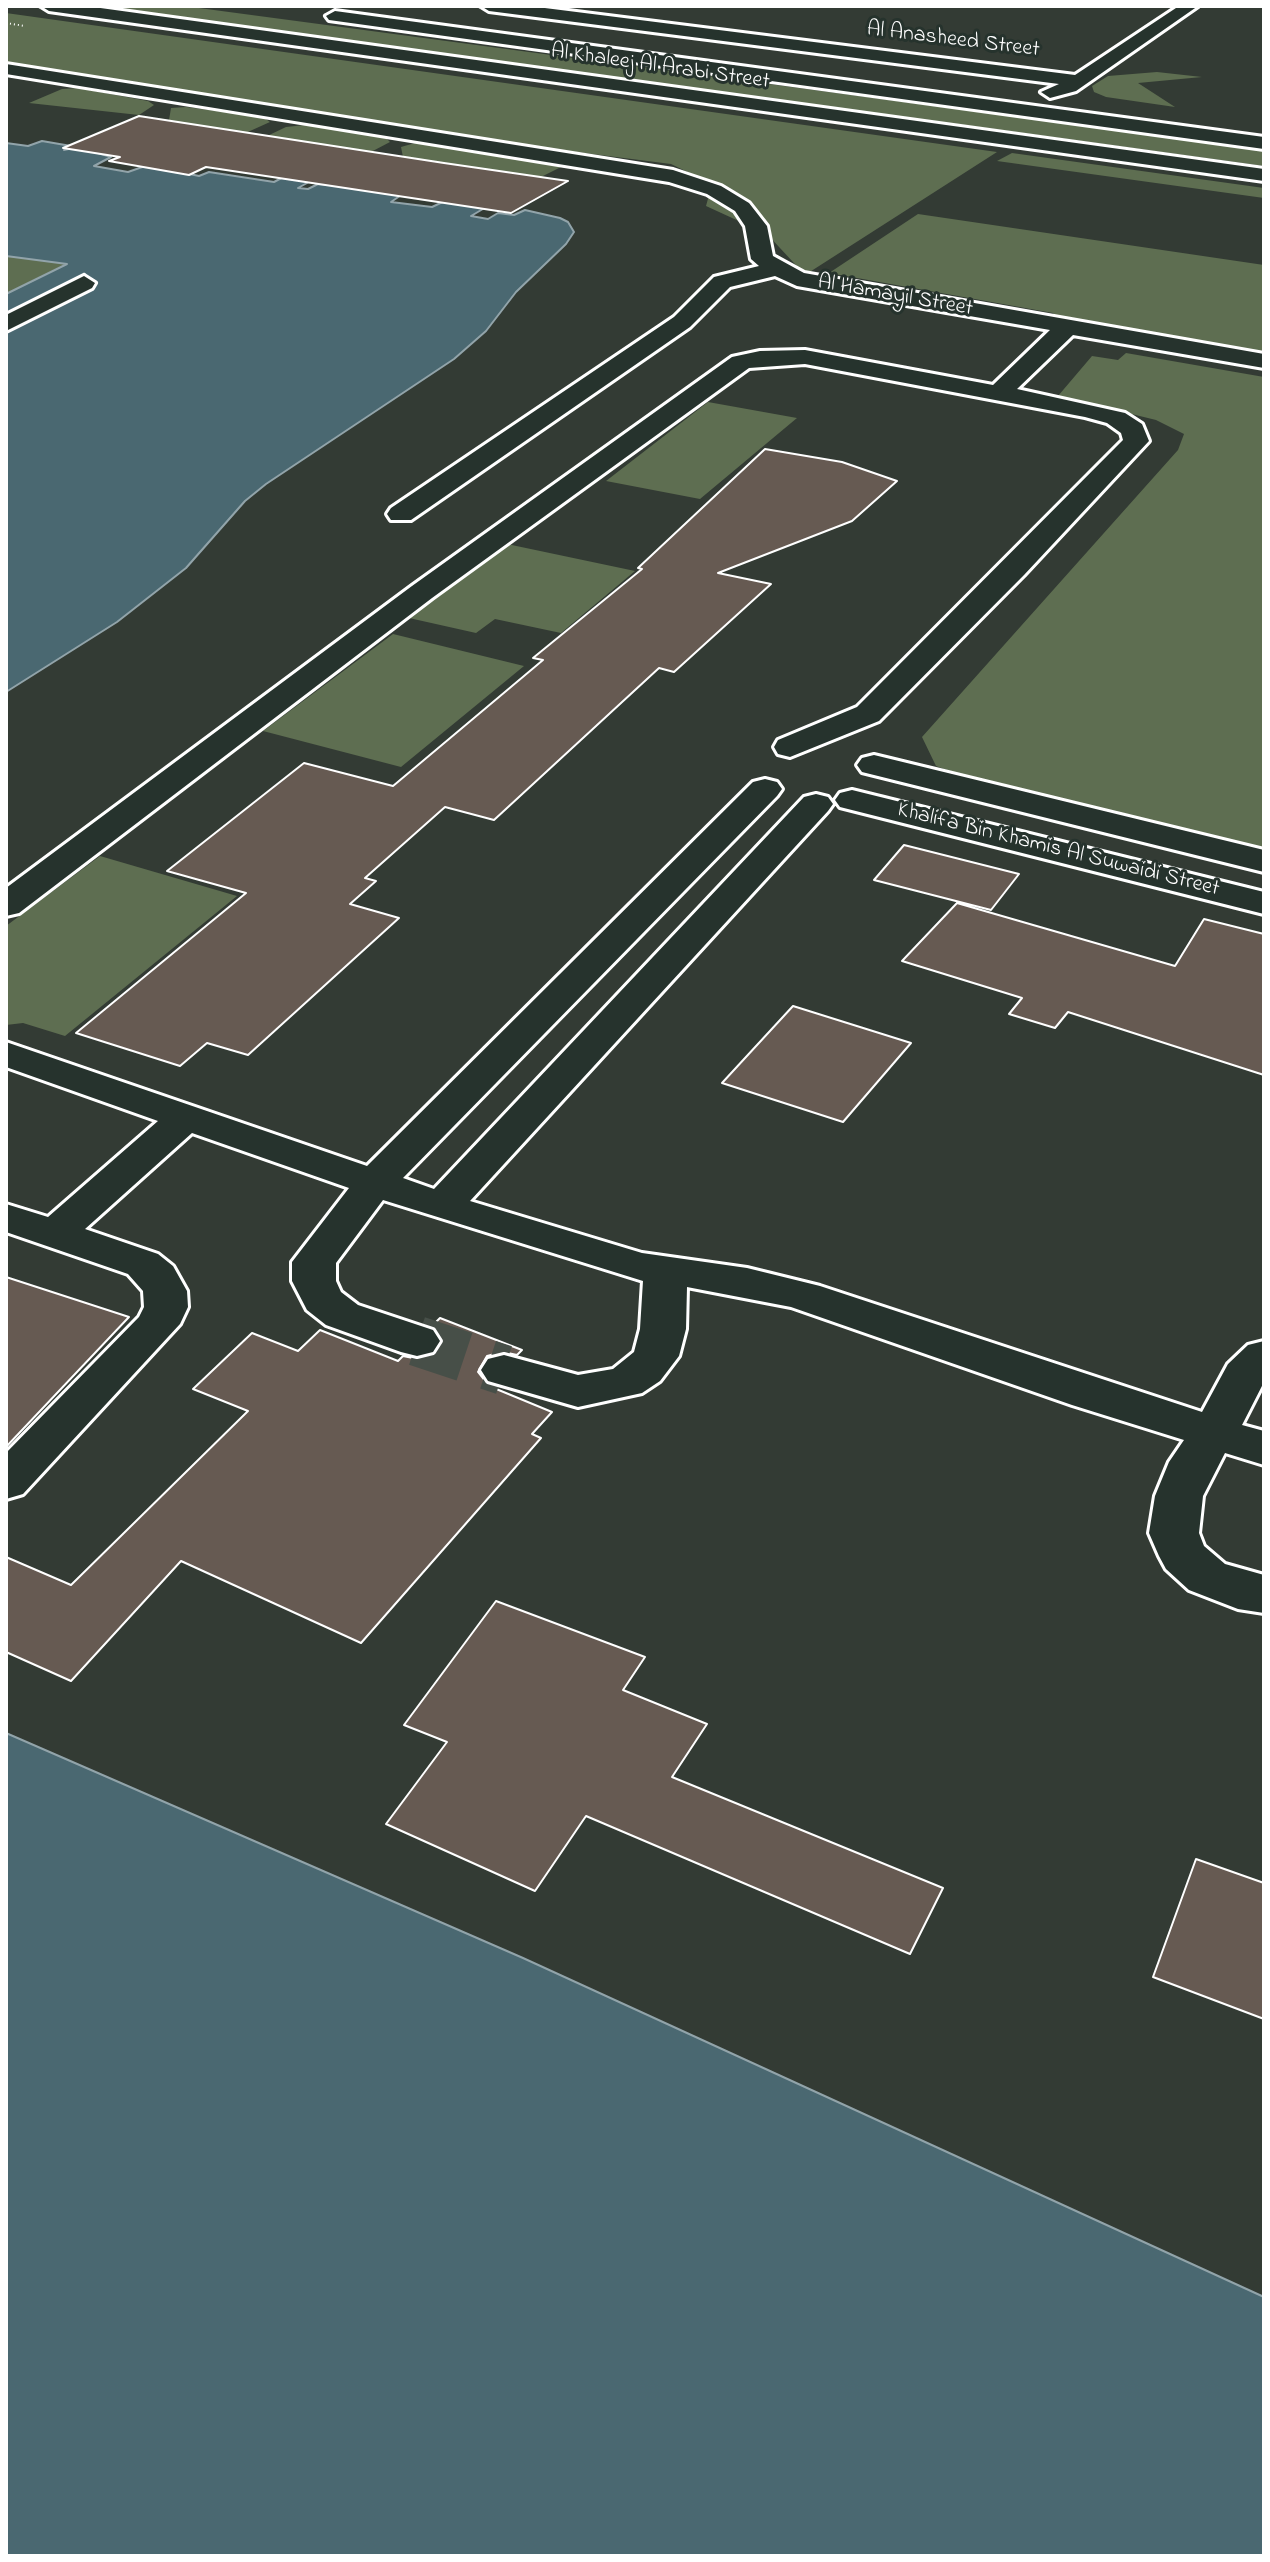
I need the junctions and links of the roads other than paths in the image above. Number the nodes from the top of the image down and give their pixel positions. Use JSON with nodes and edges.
{"nodes":[{"id":1,"x":49,"y":6,"type":"edge"},
{"id":2,"x":489,"y":6,"type":"edge"},
{"id":3,"x":1158,"y":8,"type":"edge"},
{"id":4,"x":1187,"y":8,"type":"edge"},
{"id":5,"x":319,"y":14,"type":"dead end"},
{"id":6,"x":469,"y":33,"type":"junction"},
{"id":7,"x":6,"y":69,"type":"edge"},
{"id":8,"x":1074,"y":84,"type":"junction"},
{"id":9,"x":1018,"y":95,"type":"junction"},
{"id":10,"x":1084,"y":104,"type":"junction"},
{"id":11,"x":1264,"y":124,"type":"edge"},
{"id":12,"x":1264,"y":143,"type":"edge"},
{"id":13,"x":575,"y":159,"type":"junction"},
{"id":14,"x":1264,"y":175,"type":"edge"},
{"id":15,"x":612,"y":187,"type":"dead end"},
{"id":16,"x":726,"y":224,"type":"dead end"},
{"id":17,"x":756,"y":230,"type":"junction"},
{"id":18,"x":775,"y":269,"type":"junction"},
{"id":19,"x":84,"y":283,"type":"dead end"},
{"id":20,"x":6,"y":324,"type":"edge"},
{"id":21,"x":1067,"y":327,"type":"junction"},
{"id":22,"x":1264,"y":361,"type":"edge"},
{"id":23,"x":1000,"y":392,"type":"junction"},
{"id":24,"x":401,"y":514,"type":"dead end"},
{"id":25,"x":868,"y":714,"type":"junction"},
{"id":26,"x":790,"y":747,"type":"junction"},
{"id":27,"x":870,"y":761,"type":"junction"},
{"id":28,"x":765,"y":789,"type":"junction"},
{"id":29,"x":834,"y":802,"type":"junction"},
{"id":30,"x":1264,"y":861,"type":"edge"},
{"id":31,"x":1264,"y":903,"type":"edge"},
{"id":32,"x":6,"y":905,"type":"edge"},
{"id":33,"x":6,"y":1054,"type":"edge"},
{"id":34,"x":185,"y":1118,"type":"junction"},
{"id":35,"x":375,"y":1182,"type":"junction"},
{"id":36,"x":442,"y":1206,"type":"junction"},
{"id":37,"x":6,"y":1217,"type":"edge"},
{"id":38,"x":54,"y":1234,"type":"junction"},
{"id":39,"x":666,"y":1271,"type":"junction"},
{"id":40,"x":417,"y":1341,"type":"tunnel mouth"},
{"id":41,"x":1264,"y":1356,"type":"edge"},
{"id":42,"x":504,"y":1370,"type":"tunnel mouth"},
{"id":43,"x":1215,"y":1432,"type":"junction"},
{"id":44,"x":1264,"y":1448,"type":"edge"},
{"id":45,"x":6,"y":1482,"type":"edge"},
{"id":46,"x":1264,"y":1594,"type":"edge"}],
"edges":[{"from":1,"to":14,"type":"main road","name":"Al Khaleej Al Arabi Street"},
{"from":2,"to":8,"type":"main road","name":"Al Anasheed Street"},
{"from":3,"to":4,"type":"main road"},
{"from":4,"to":8,"type":"main road"},
{"from":5,"to":6,"type":"main road","name":"Al Khaleej Al Arabi Street"},
{"from":6,"to":9,"type":"main road"},
{"from":6,"to":12,"type":"main road","name":"Al Khaleej Al Arabi Street"},
{"from":7,"to":13,"type":"main road"},
{"from":8,"to":9,"type":"main road"},
{"from":8,"to":10,"type":"main road"},
{"from":9,"to":10,"type":"main road"},
{"from":10,"to":11,"type":"main road"},
{"from":13,"to":15,"type":"main road"},
{"from":13,"to":17,"type":"main road"},
{"from":16,"to":17,"type":"main road"},
{"from":17,"to":18,"type":"main road"},
{"from":18,"to":21,"type":"main road","name":"Al Hamayil Street"},
{"from":18,"to":24,"type":"main road"},
{"from":19,"to":20,"type":"main road"},
{"from":21,"to":22,"type":"main road","name":"Al Hamayil Street"},
{"from":21,"to":23,"type":"main road"},
{"from":23,"to":25,"type":"main road"},
{"from":23,"to":32,"type":"main road"},
{"from":25,"to":26,"type":"main road"},
{"from":25,"to":27,"type":"main road"},
{"from":26,"to":27,"type":"main road","name":"Khalifa Bin Khamis Al Suwaidi Street"},
{"from":26,"to":28,"type":"main road"},
{"from":27,"to":29,"type":"main road"},
{"from":27,"to":30,"type":"main road","name":"Khalifa Bin Khamis Al Suwaidi Street"},
{"from":28,"to":29,"type":"main road","name":"Khalifa Bin Khamis Al Suwaidi Street"},
{"from":28,"to":35,"type":"main road"},
{"from":29,"to":31,"type":"main road","name":"Khalifa Bin Khamis Al Suwaidi Street"},
{"from":29,"to":36,"type":"main road"},
{"from":33,"to":34,"type":"main road"},
{"from":34,"to":35,"type":"main road"},
{"from":34,"to":38,"type":"main road"},
{"from":35,"to":36,"type":"main road"},
{"from":35,"to":40,"type":"main road"},
{"from":36,"to":39,"type":"main road"},
{"from":37,"to":38,"type":"main road"},
{"from":38,"to":45,"type":"main road"},
{"from":39,"to":42,"type":"main road"},
{"from":39,"to":43,"type":"main road"},
{"from":41,"to":43,"type":"main road"},
{"from":43,"to":44,"type":"main road"},
{"from":43,"to":46,"type":"main road"}]}
